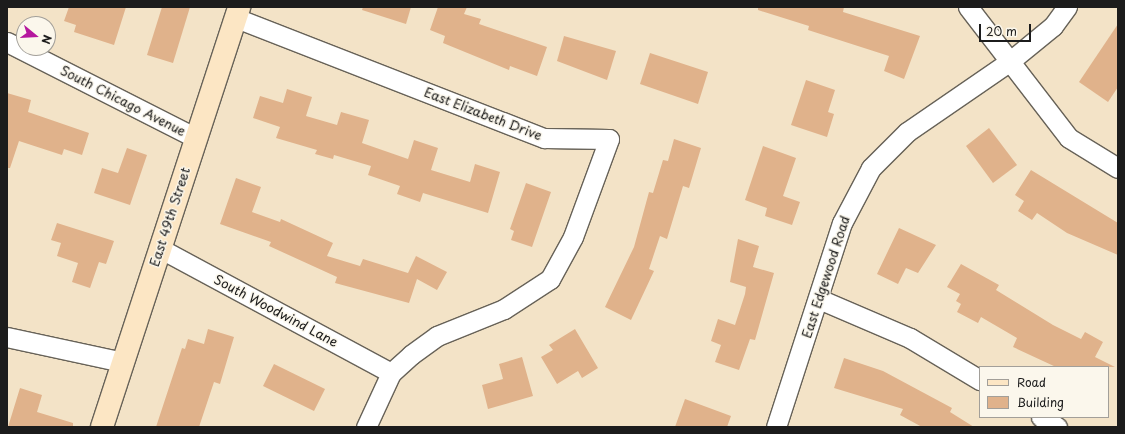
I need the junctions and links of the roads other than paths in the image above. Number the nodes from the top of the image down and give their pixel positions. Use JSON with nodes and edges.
{"nodes":[{"id":1,"x":968,"y":7,"type":"edge"},
{"id":2,"x":1067,"y":7,"type":"edge"},
{"id":3,"x":238,"y":13,"type":"edge"},
{"id":4,"x":7,"y":42,"type":"edge"},
{"id":5,"x":1009,"y":62,"type":"junction"},
{"id":6,"x":196,"y":138,"type":"junction"},
{"id":7,"x":1118,"y":168,"type":"edge"},
{"id":8,"x":161,"y":249,"type":"junction"},
{"id":9,"x":819,"y":299,"type":"junction"},
{"id":10,"x":7,"y":337,"type":"edge"},
{"id":11,"x":123,"y":362,"type":"junction"},
{"id":12,"x":391,"y":374,"type":"junction"},
{"id":13,"x":979,"y":379,"type":"edge"},
{"id":14,"x":1043,"y":418,"type":"edge"},
{"id":15,"x":102,"y":427,"type":"edge"},
{"id":16,"x":366,"y":427,"type":"edge"},
{"id":17,"x":776,"y":427,"type":"edge"},
{"id":18,"x":1057,"y":427,"type":"edge"}],
"edges":[{"from":1,"to":5,"type":"street"},
{"from":2,"to":5,"type":"street","name":"East Edgewood Road"},
{"from":3,"to":6,"type":"street","name":"East 49th Street"},
{"from":3,"to":12,"type":"street","name":"East Elizabeth Drive"},
{"from":4,"to":6,"type":"street","name":"South Chicago Avenue"},
{"from":5,"to":7,"type":"street"},
{"from":5,"to":9,"type":"street","name":"East Edgewood Road"},
{"from":6,"to":8,"type":"street","name":"East 49th Street"},
{"from":8,"to":11,"type":"street","name":"East 49th Street"},
{"from":8,"to":12,"type":"street","name":"South Woodwind Lane"},
{"from":9,"to":13,"type":"street"},
{"from":9,"to":17,"type":"street","name":"East Edgewood Road"},
{"from":10,"to":11,"type":"street"},
{"from":11,"to":15,"type":"street","name":"East 49th Street"},
{"from":12,"to":16,"type":"street","name":"East Elizabeth Drive"},
{"from":14,"to":18,"type":"street"}]}
